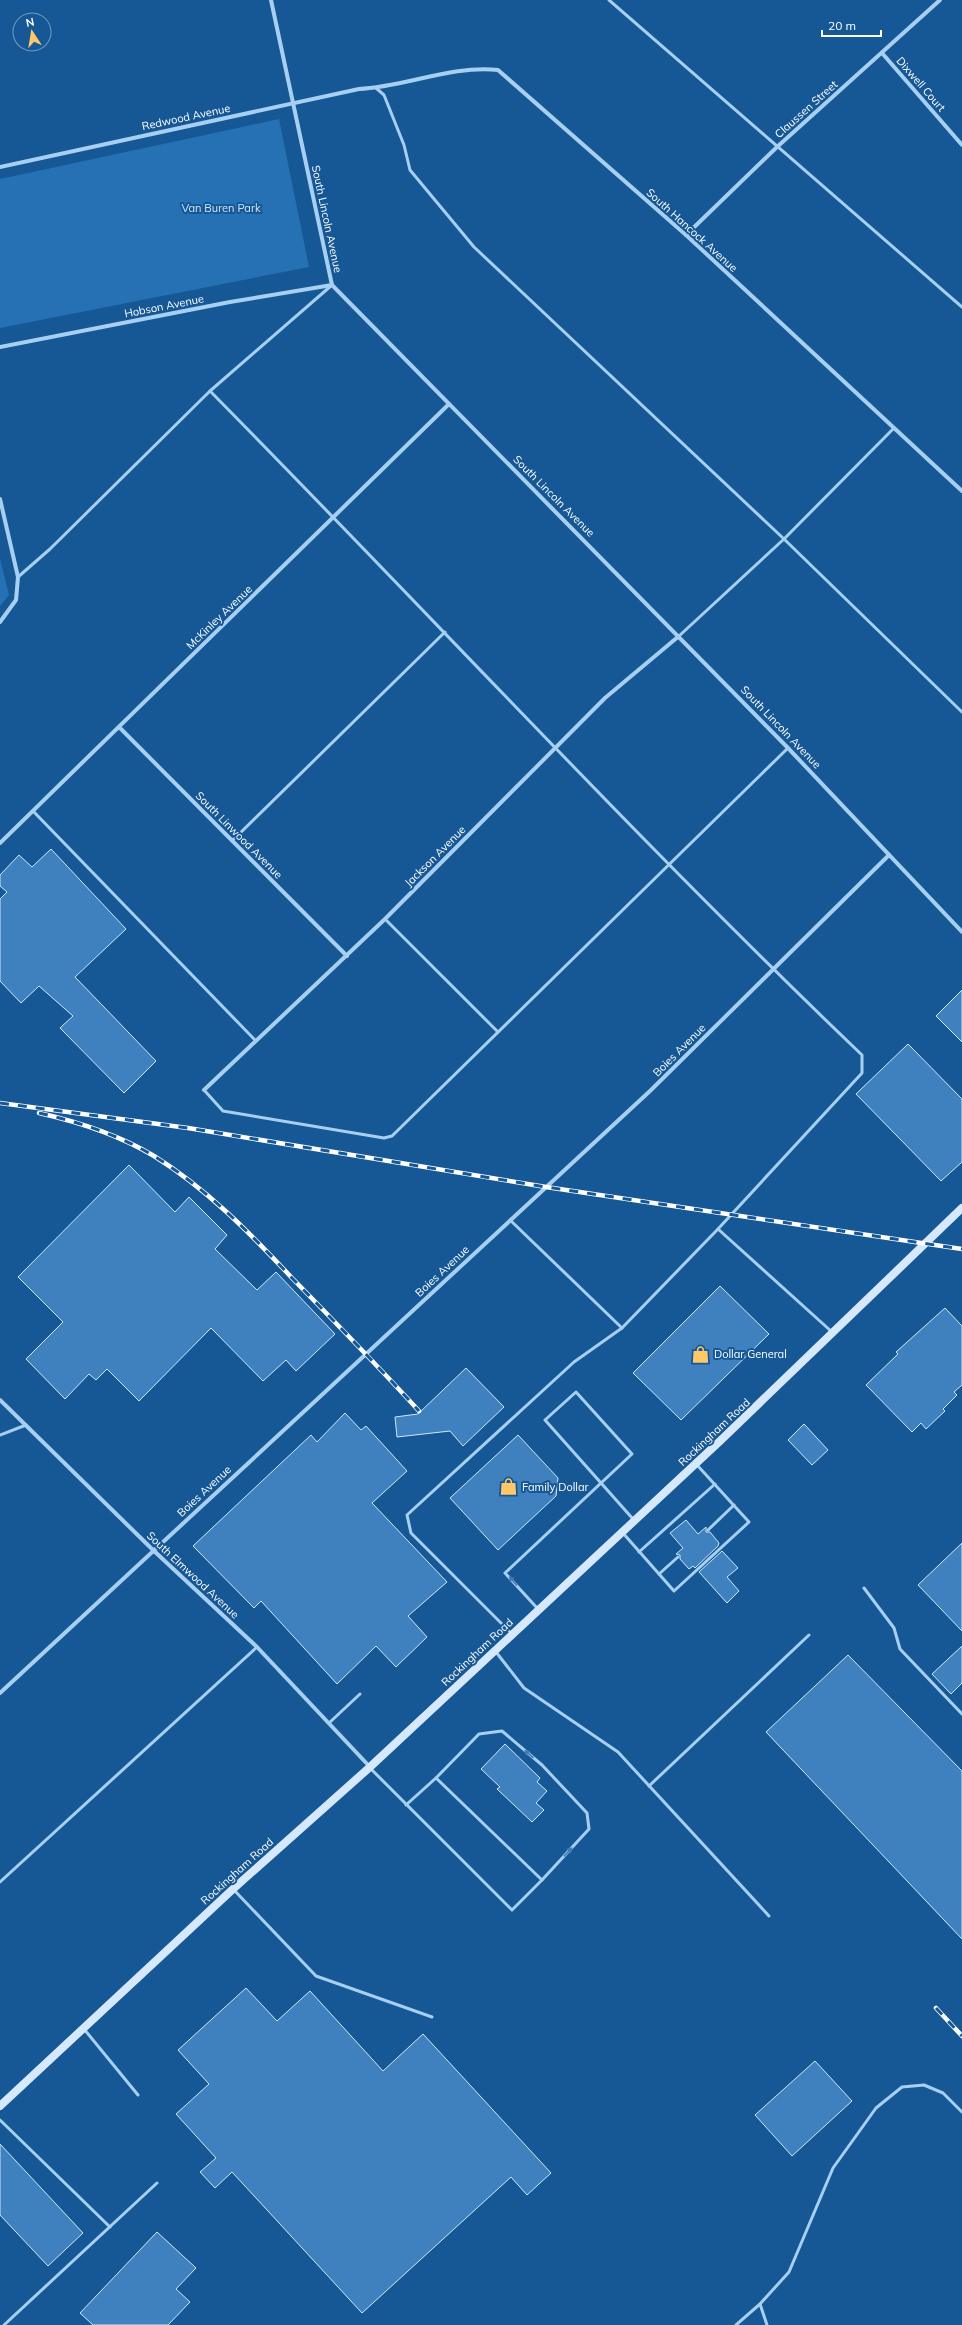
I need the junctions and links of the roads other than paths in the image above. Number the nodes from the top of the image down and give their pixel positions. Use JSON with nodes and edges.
{"nodes":[{"id":1,"x":271,"y":0,"type":"edge"},
{"id":2,"x":609,"y":0,"type":"edge"},
{"id":3,"x":940,"y":0,"type":"edge"},
{"id":4,"x":882,"y":53,"type":"junction"},
{"id":5,"x":376,"y":88,"type":"junction"},
{"id":6,"x":293,"y":103,"type":"junction"},
{"id":7,"x":962,"y":145,"type":"edge"},
{"id":8,"x":777,"y":147,"type":"junction"},
{"id":9,"x":0,"y":167,"type":"edge"},
{"id":10,"x":686,"y":235,"type":"junction"},
{"id":11,"x":332,"y":285,"type":"junction"},
{"id":12,"x":962,"y":307,"type":"edge"},
{"id":13,"x":0,"y":347,"type":"edge"},
{"id":14,"x":210,"y":391,"type":"junction"},
{"id":15,"x":449,"y":404,"type":"junction"},
{"id":16,"x":894,"y":428,"type":"junction"},
{"id":17,"x":962,"y":491,"type":"edge"},
{"id":18,"x":0,"y":499,"type":"edge"},
{"id":19,"x":334,"y":517,"type":"junction"},
{"id":20,"x":784,"y":539,"type":"junction"},
{"id":21,"x":18,"y":577,"type":"junction"},
{"id":22,"x":0,"y":622,"type":"edge"},
{"id":23,"x":445,"y":632,"type":"junction"},
{"id":24,"x":679,"y":636,"type":"junction"},
{"id":25,"x":962,"y":712,"type":"edge"},
{"id":26,"x":119,"y":728,"type":"junction"},
{"id":27,"x":557,"y":748,"type":"junction"},
{"id":28,"x":788,"y":748,"type":"junction"},
{"id":29,"x":33,"y":811,"type":"junction"},
{"id":30,"x":232,"y":841,"type":"junction"},
{"id":31,"x":0,"y":843,"type":"edge"},
{"id":32,"x":889,"y":855,"type":"junction"},
{"id":33,"x":669,"y":864,"type":"junction"},
{"id":34,"x":385,"y":919,"type":"junction"},
{"id":35,"x":962,"y":932,"type":"edge"},
{"id":36,"x":347,"y":956,"type":"junction"},
{"id":37,"x":773,"y":970,"type":"junction"},
{"id":38,"x":498,"y":1032,"type":"junction"},
{"id":39,"x":255,"y":1040,"type":"junction"},
{"id":40,"x":204,"y":1090,"type":"joint"},
{"id":41,"x":962,"y":1208,"type":"edge"},
{"id":42,"x":510,"y":1220,"type":"junction"},
{"id":43,"x":718,"y":1229,"type":"junction"},
{"id":44,"x":622,"y":1328,"type":"junction"},
{"id":45,"x":833,"y":1333,"type":"junction"},
{"id":46,"x":0,"y":1400,"type":"edge"},
{"id":47,"x":26,"y":1425,"type":"junction"},
{"id":48,"x":0,"y":1435,"type":"edge"},
{"id":49,"x":696,"y":1464,"type":"junction"},
{"id":50,"x":602,"y":1482,"type":"junction"},
{"id":51,"x":715,"y":1484,"type":"junction"},
{"id":52,"x":734,"y":1505,"type":"junction"},
{"id":53,"x":634,"y":1521,"type":"junction"},
{"id":54,"x":708,"y":1530,"type":"dead end"},
{"id":55,"x":622,"y":1532,"type":"junction"},
{"id":56,"x":153,"y":1550,"type":"junction"},
{"id":57,"x":639,"y":1552,"type":"junction"},
{"id":58,"x":678,"y":1556,"type":"dead end"},
{"id":59,"x":659,"y":1574,"type":"junction"},
{"id":60,"x":864,"y":1588,"type":"dead end"},
{"id":61,"x":539,"y":1610,"type":"junction"},
{"id":62,"x":512,"y":1634,"type":"junction"},
{"id":63,"x":809,"y":1635,"type":"dead end"},
{"id":64,"x":257,"y":1647,"type":"junction"},
{"id":65,"x":494,"y":1651,"type":"junction"},
{"id":66,"x":0,"y":1693,"type":"edge"},
{"id":67,"x":360,"y":1694,"type":"dead end"},
{"id":68,"x":962,"y":1714,"type":"edge"},
{"id":69,"x":329,"y":1723,"type":"junction"},
{"id":70,"x":370,"y":1767,"type":"junction"},
{"id":71,"x":436,"y":1778,"type":"junction"},
{"id":72,"x":649,"y":1786,"type":"junction"},
{"id":73,"x":406,"y":1805,"type":"junction"},
{"id":74,"x":542,"y":1880,"type":"junction"},
{"id":75,"x":0,"y":1882,"type":"edge"},
{"id":76,"x":233,"y":1889,"type":"junction"},
{"id":77,"x":769,"y":1916,"type":"dead end"},
{"id":78,"x":432,"y":2017,"type":"dead end"},
{"id":79,"x":83,"y":2028,"type":"junction"},
{"id":80,"x":138,"y":2095,"type":"dead end"},
{"id":81,"x":0,"y":2106,"type":"edge"},
{"id":82,"x":962,"y":2112,"type":"edge"},
{"id":83,"x":0,"y":2120,"type":"edge"},
{"id":84,"x":157,"y":2183,"type":"dead end"},
{"id":85,"x":110,"y":2227,"type":"junction"},
{"id":86,"x":760,"y":2304,"type":"junction"},
{"id":87,"x":4,"y":2325,"type":"edge"},
{"id":88,"x":736,"y":2325,"type":"edge"},
{"id":89,"x":767,"y":2325,"type":"edge"}],
"edges":[{"from":1,"to":6,"type":"street","name":"South Lincoln Avenue"},
{"from":2,"to":8,"type":"lane"},
{"from":3,"to":4,"type":"street","name":"Claussen Street"},
{"from":4,"to":7,"type":"street","name":"Dixwell Court"},
{"from":4,"to":8,"type":"street","name":"Claussen Street"},
{"from":5,"to":6,"type":"street","name":"Redwood Avenue"},
{"from":5,"to":10,"type":"street","name":"South Hancock Avenue"},
{"from":5,"to":20,"type":"lane"},
{"from":6,"to":9,"type":"street","name":"Redwood Avenue"},
{"from":6,"to":11,"type":"street","name":"South Lincoln Avenue"},
{"from":8,"to":10,"type":"street","name":"Claussen Street"},
{"from":8,"to":12,"type":"lane"},
{"from":10,"to":16,"type":"street","name":"South Hancock Avenue"},
{"from":11,"to":13,"type":"street","name":"Hobson Avenue"},
{"from":11,"to":14,"type":"lane"},
{"from":11,"to":15,"type":"street","name":"South Lincoln Avenue"},
{"from":14,"to":19,"type":"lane"},
{"from":14,"to":21,"type":"lane"},
{"from":15,"to":19,"type":"street","name":"McKinley Avenue"},
{"from":15,"to":24,"type":"street","name":"South Lincoln Avenue"},
{"from":16,"to":17,"type":"street","name":"South Hancock Avenue"},
{"from":16,"to":20,"type":"lane"},
{"from":18,"to":21,"type":"street"},
{"from":19,"to":23,"type":"lane"},
{"from":19,"to":26,"type":"street","name":"McKinley Avenue"},
{"from":20,"to":24,"type":"lane"},
{"from":20,"to":25,"type":"lane"},
{"from":21,"to":22,"type":"street"},
{"from":23,"to":27,"type":"lane"},
{"from":23,"to":30,"type":"lane"},
{"from":24,"to":27,"type":"street","name":"Jackson Avenue"},
{"from":24,"to":28,"type":"street","name":"South Lincoln Avenue"},
{"from":26,"to":29,"type":"street","name":"McKinley Avenue"},
{"from":26,"to":30,"type":"street","name":"South Linwood Avenue"},
{"from":27,"to":33,"type":"lane"},
{"from":27,"to":34,"type":"street","name":"Jackson Avenue"},
{"from":28,"to":32,"type":"street","name":"South Lincoln Avenue"},
{"from":28,"to":33,"type":"lane"},
{"from":29,"to":31,"type":"street","name":"McKinley Avenue"},
{"from":29,"to":39,"type":"lane"},
{"from":30,"to":36,"type":"street","name":"South Linwood Avenue"},
{"from":32,"to":35,"type":"street","name":"South Lincoln Avenue"},
{"from":32,"to":37,"type":"street","name":"Boies Avenue"},
{"from":33,"to":37,"type":"lane"},
{"from":33,"to":38,"type":"lane"},
{"from":34,"to":36,"type":"street","name":"Jackson Avenue"},
{"from":34,"to":38,"type":"lane"},
{"from":36,"to":39,"type":"street","name":"Jackson Avenue"},
{"from":37,"to":42,"type":"street","name":"Boies Avenue"},
{"from":37,"to":43,"type":"lane"},
{"from":38,"to":40,"type":"lane"},
{"from":39,"to":40,"type":"street","name":"Jackson Avenue"},
{"from":41,"to":45,"type":"street","name":"Rockingham Road"},
{"from":42,"to":44,"type":"lane"},
{"from":42,"to":56,"type":"street","name":"Boies Avenue"},
{"from":43,"to":44,"type":"lane"},
{"from":43,"to":45,"type":"lane"},
{"from":44,"to":62,"type":"lane"},
{"from":45,"to":49,"type":"street","name":"Rockingham Road"},
{"from":46,"to":47,"type":"street","name":"South Elmwood Avenue"},
{"from":47,"to":48,"type":"lane"},
{"from":47,"to":56,"type":"street","name":"South Elmwood Avenue"},
{"from":49,"to":51,"type":"lane"},
{"from":49,"to":53,"type":"street","name":"Rockingham Road"},
{"from":50,"to":50,"type":"lane"},
{"from":50,"to":53,"type":"lane"},
{"from":61,"to":50,"type":"lane","one_way":true},
{"from":51,"to":52,"type":"lane"},
{"from":51,"to":57,"type":"lane"},
{"from":52,"to":54,"type":"lane"},
{"from":52,"to":59,"type":"lane"},
{"from":53,"to":55,"type":"street","name":"Rockingham Road"},
{"from":55,"to":57,"type":"lane"},
{"from":55,"to":61,"type":"street","name":"Rockingham Road"},
{"from":56,"to":64,"type":"street","name":"South Elmwood Avenue"},
{"from":56,"to":66,"type":"street","name":"Boies Avenue"},
{"from":57,"to":59,"type":"lane"},
{"from":58,"to":59,"type":"lane"},
{"from":60,"to":68,"type":"lane"},
{"from":61,"to":62,"type":"street","name":"Rockingham Road"},
{"from":62,"to":65,"type":"street","name":"Rockingham Road"},
{"from":63,"to":72,"type":"lane"},
{"from":64,"to":69,"type":"street","name":"South Elmwood Avenue"},
{"from":64,"to":75,"type":"lane"},
{"from":65,"to":70,"type":"street","name":"Rockingham Road"},
{"from":65,"to":72,"type":"lane"},
{"from":67,"to":69,"type":"lane"},
{"from":69,"to":70,"type":"street","name":"South Elmwood Avenue"},
{"from":70,"to":73,"type":"lane"},
{"from":70,"to":76,"type":"street","name":"Rockingham Road"},
{"from":71,"to":73,"type":"lane"},
{"from":71,"to":74,"type":"lane"},
{"from":74,"to":71,"type":"lane","one_way":true},
{"from":72,"to":77,"type":"lane"},
{"from":73,"to":74,"type":"lane"},
{"from":76,"to":78,"type":"lane"},
{"from":76,"to":79,"type":"street","name":"Rockingham Road"},
{"from":79,"to":80,"type":"lane"},
{"from":79,"to":81,"type":"street","name":"Rockingham Road"},
{"from":82,"to":86,"type":"lane"},
{"from":83,"to":85,"type":"lane"},
{"from":84,"to":85,"type":"lane"},
{"from":85,"to":87,"type":"lane"},
{"from":86,"to":88,"type":"lane"},
{"from":86,"to":89,"type":"lane"}]}
